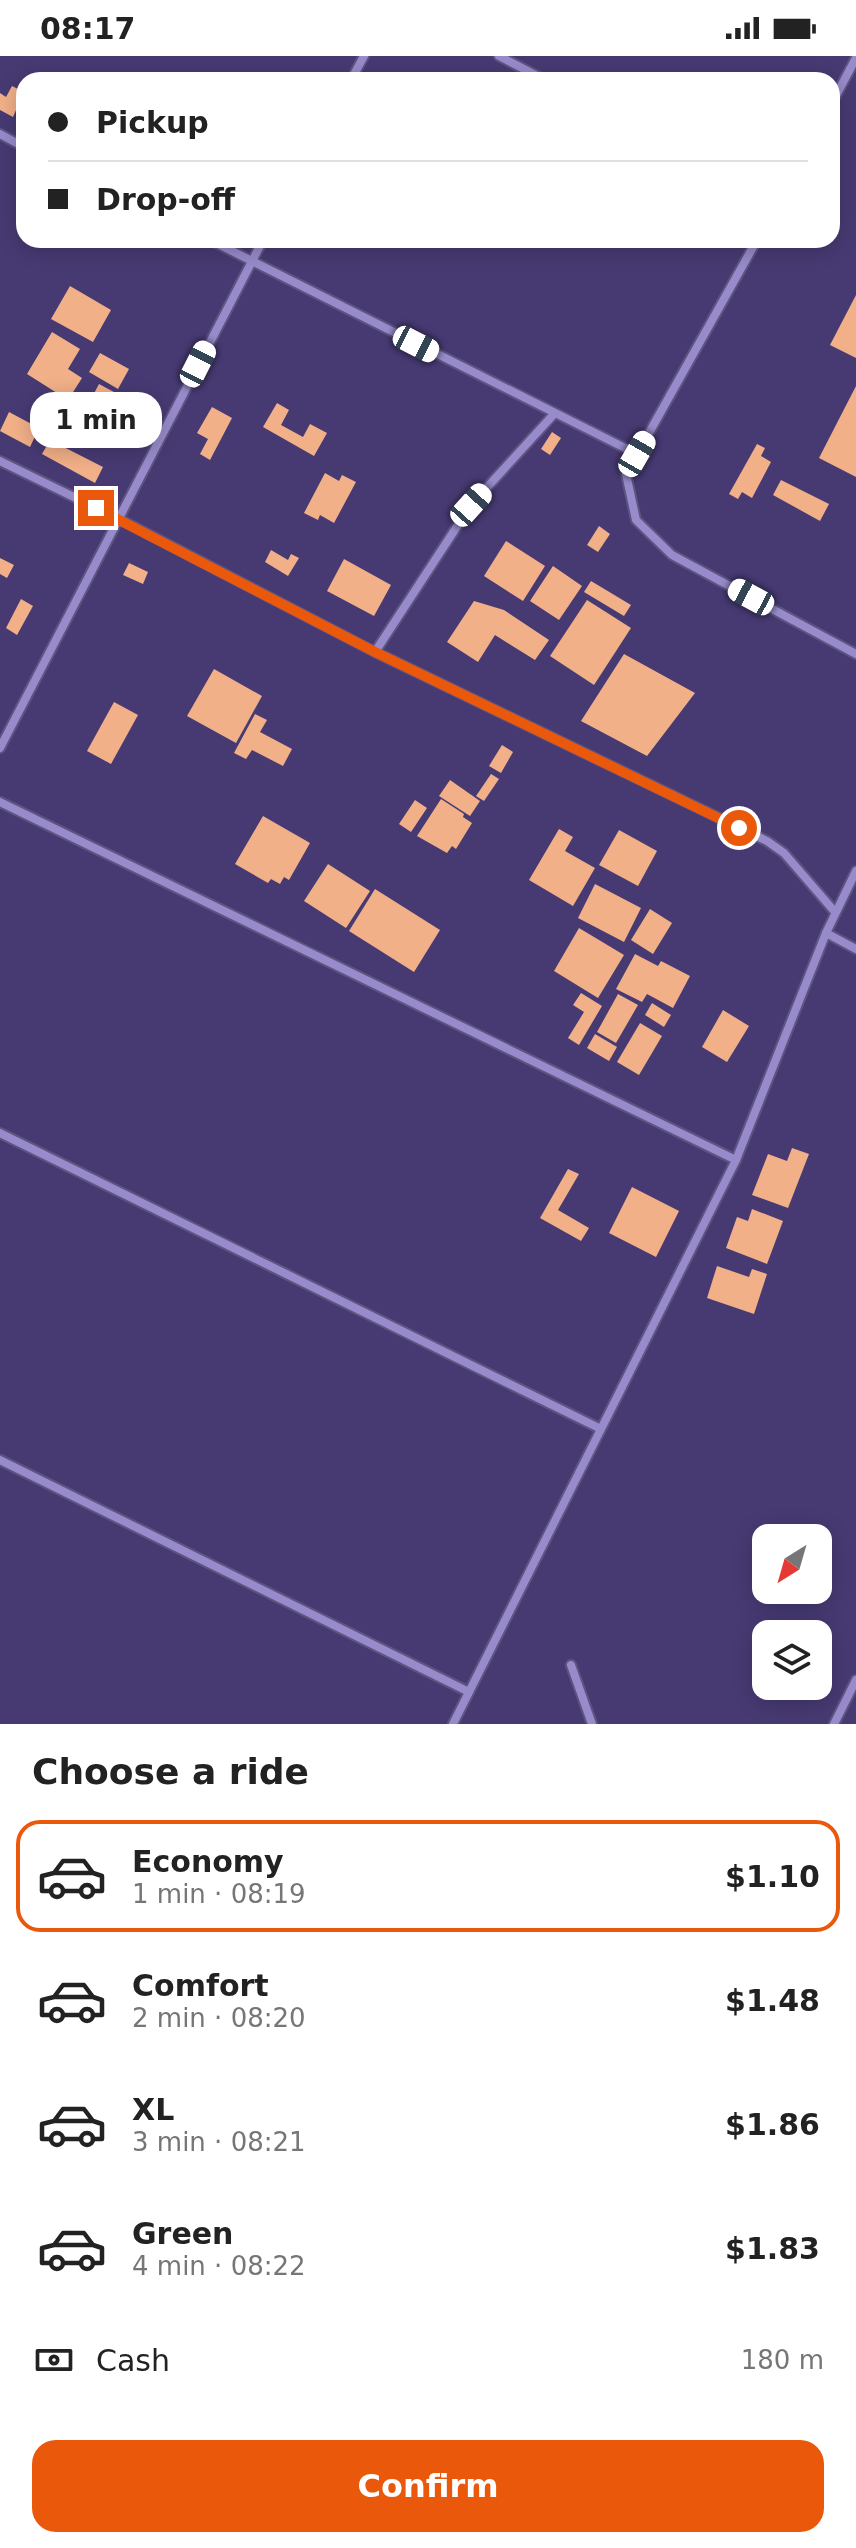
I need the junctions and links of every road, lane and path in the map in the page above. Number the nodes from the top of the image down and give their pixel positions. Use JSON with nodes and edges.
{"nodes":[{"id":1,"x":499,"y":56,"type":"edge"},
{"id":2,"x":856,"y":58,"type":"edge"},
{"id":3,"x":530,"y":72,"type":"edge"},
{"id":4,"x":840,"y":88,"type":"edge"},
{"id":5,"x":226,"y":248,"type":"edge"},
{"id":6,"x":258,"y":248,"type":"edge"},
{"id":7,"x":753,"y":248,"type":"edge"},
{"id":8,"x":251,"y":261,"type":"junction"},
{"id":9,"x":554,"y":414,"type":"junction"},
{"id":10,"x":637,"y":454,"type":"junction"},
{"id":11,"x":0,"y":461,"type":"edge"},
{"id":12,"x":119,"y":519,"type":"junction"},
{"id":13,"x":375,"y":652,"type":"junction"},
{"id":14,"x":856,"y":654,"type":"edge"},
{"id":15,"x":0,"y":748,"type":"edge"},
{"id":16,"x":0,"y":802,"type":"edge"},
{"id":17,"x":856,"y":871,"type":"edge"},
{"id":18,"x":835,"y":912,"type":"junction"},
{"id":19,"x":826,"y":933,"type":"junction"},
{"id":20,"x":856,"y":949,"type":"edge"},
{"id":21,"x":0,"y":1133,"type":"edge"},
{"id":22,"x":736,"y":1160,"type":"junction"},
{"id":23,"x":601,"y":1429,"type":"junction"},
{"id":24,"x":0,"y":1460,"type":"edge"},
{"id":25,"x":571,"y":1665,"type":"dead end"},
{"id":26,"x":856,"y":1680,"type":"edge"},
{"id":27,"x":469,"y":1692,"type":"junction"},
{"id":28,"x":453,"y":1724,"type":"edge"},
{"id":29,"x":592,"y":1724,"type":"edge"},
{"id":30,"x":834,"y":1724,"type":"edge"}],
"edges":[{"from":1,"to":3,"type":"street"},
{"from":2,"to":4,"type":"street"},
{"from":5,"to":8,"type":"street"},
{"from":6,"to":8,"type":"street"},
{"from":7,"to":10,"type":"street"},
{"from":8,"to":9,"type":"street"},
{"from":8,"to":12,"type":"street"},
{"from":9,"to":10,"type":"street"},
{"from":9,"to":13,"type":"street"},
{"from":10,"to":14,"type":"street"},
{"from":11,"to":12,"type":"street"},
{"from":12,"to":13,"type":"street"},
{"from":12,"to":15,"type":"street"},
{"from":13,"to":18,"type":"street"},
{"from":16,"to":22,"type":"street"},
{"from":17,"to":18,"type":"street"},
{"from":18,"to":19,"type":"street"},
{"from":19,"to":20,"type":"street"},
{"from":19,"to":22,"type":"street"},
{"from":21,"to":23,"type":"street"},
{"from":22,"to":23,"type":"street"},
{"from":23,"to":27,"type":"street"},
{"from":24,"to":27,"type":"street"},
{"from":25,"to":29,"type":"street"},
{"from":26,"to":30,"type":"street"},
{"from":27,"to":28,"type":"street"}]}
